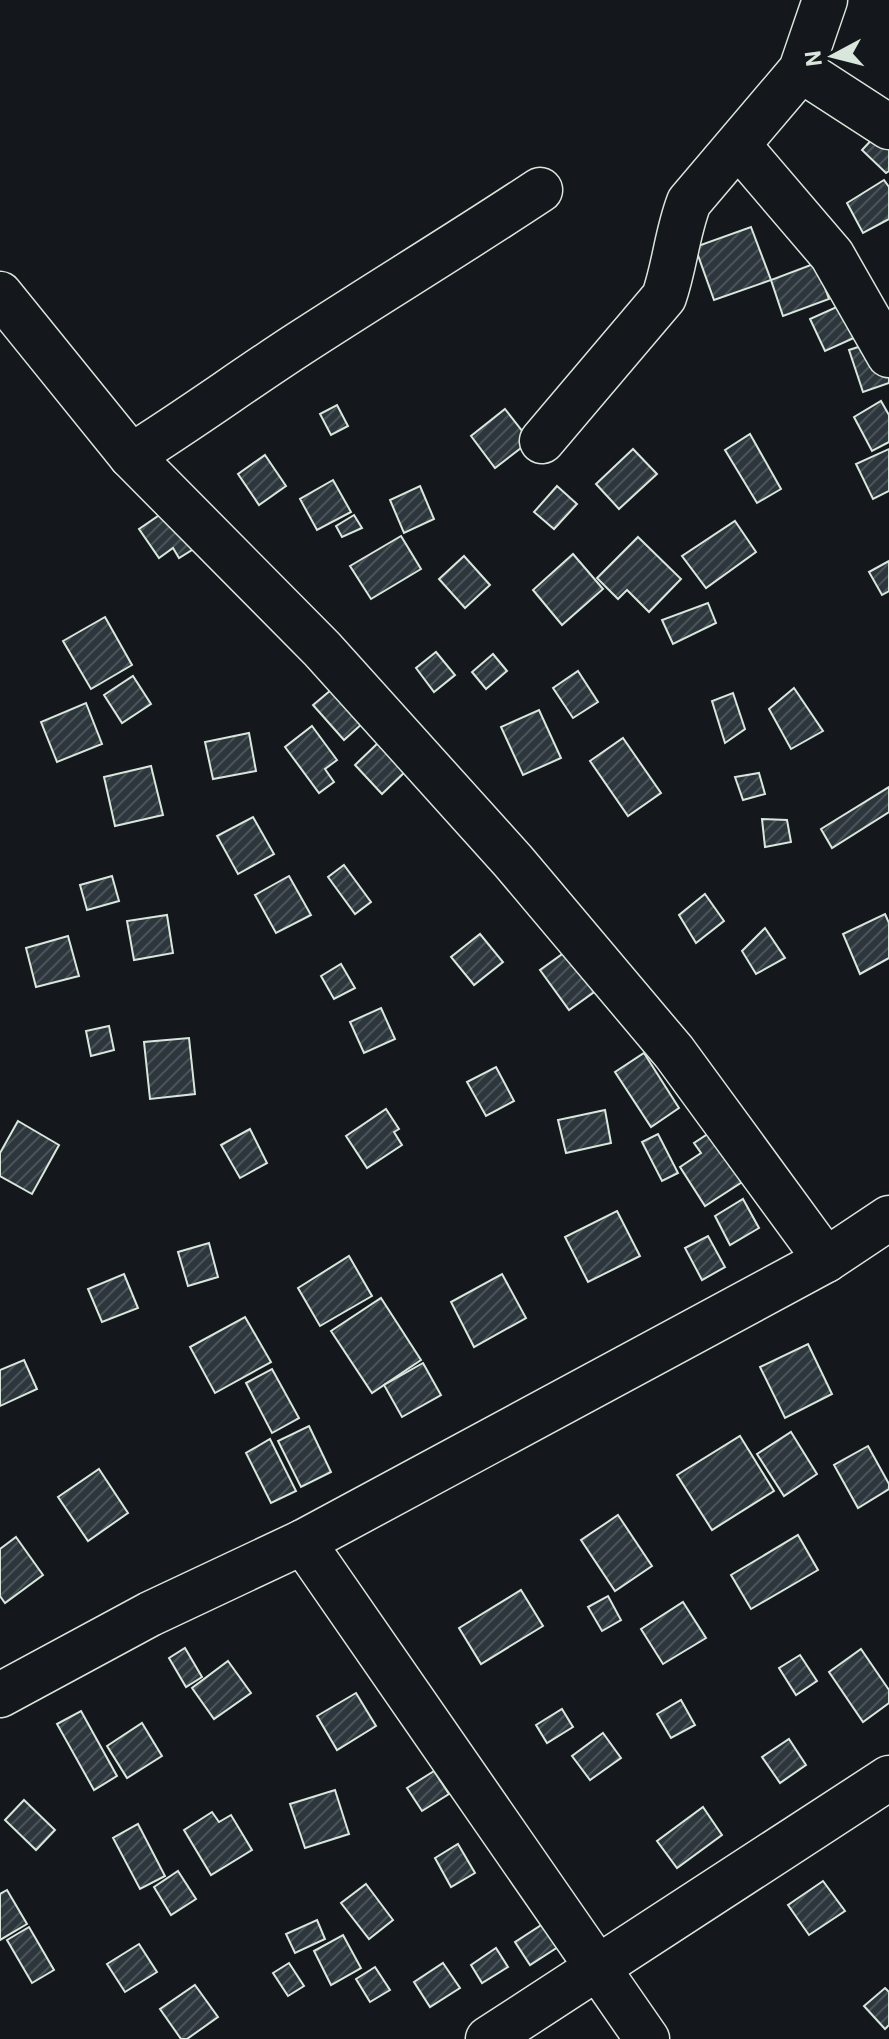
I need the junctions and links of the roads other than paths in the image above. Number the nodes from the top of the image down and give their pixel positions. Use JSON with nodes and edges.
{"nodes":[{"id":1,"x":825,"y":0,"type":"edge"},
{"id":2,"x":801,"y":70,"type":"junction"},
{"id":3,"x":889,"y":127,"type":"edge"},
{"id":4,"x":738,"y":145,"type":"junction"},
{"id":5,"x":540,"y":190,"type":"dead end"},
{"id":6,"x":6,"y":311,"type":"edge"},
{"id":7,"x":889,"y":355,"type":"edge"},
{"id":8,"x":542,"y":441,"type":"dead end"},
{"id":9,"x":131,"y":456,"type":"junction"},
{"id":10,"x":889,"y":1218,"type":"edge"},
{"id":11,"x":826,"y":1260,"type":"junction"},
{"id":12,"x":303,"y":1542,"type":"junction"},
{"id":13,"x":0,"y":1695,"type":"edge"},
{"id":14,"x":889,"y":1778,"type":"edge"},
{"id":15,"x":596,"y":1967,"type":"junction"},
{"id":16,"x":488,"y":2039,"type":"edge"},
{"id":17,"x":647,"y":2039,"type":"edge"}],
"edges":[{"from":1,"to":2,"type":"street"},
{"from":2,"to":3,"type":"street"},
{"from":2,"to":4,"type":"street"},
{"from":4,"to":7,"type":"street"},
{"from":4,"to":8,"type":"street"},
{"from":5,"to":9,"type":"street"},
{"from":6,"to":9,"type":"street"},
{"from":9,"to":11,"type":"street"},
{"from":10,"to":11,"type":"street"},
{"from":11,"to":12,"type":"street"},
{"from":12,"to":13,"type":"street"},
{"from":12,"to":15,"type":"street"},
{"from":14,"to":15,"type":"street"},
{"from":15,"to":16,"type":"street"},
{"from":15,"to":17,"type":"street"}]}
